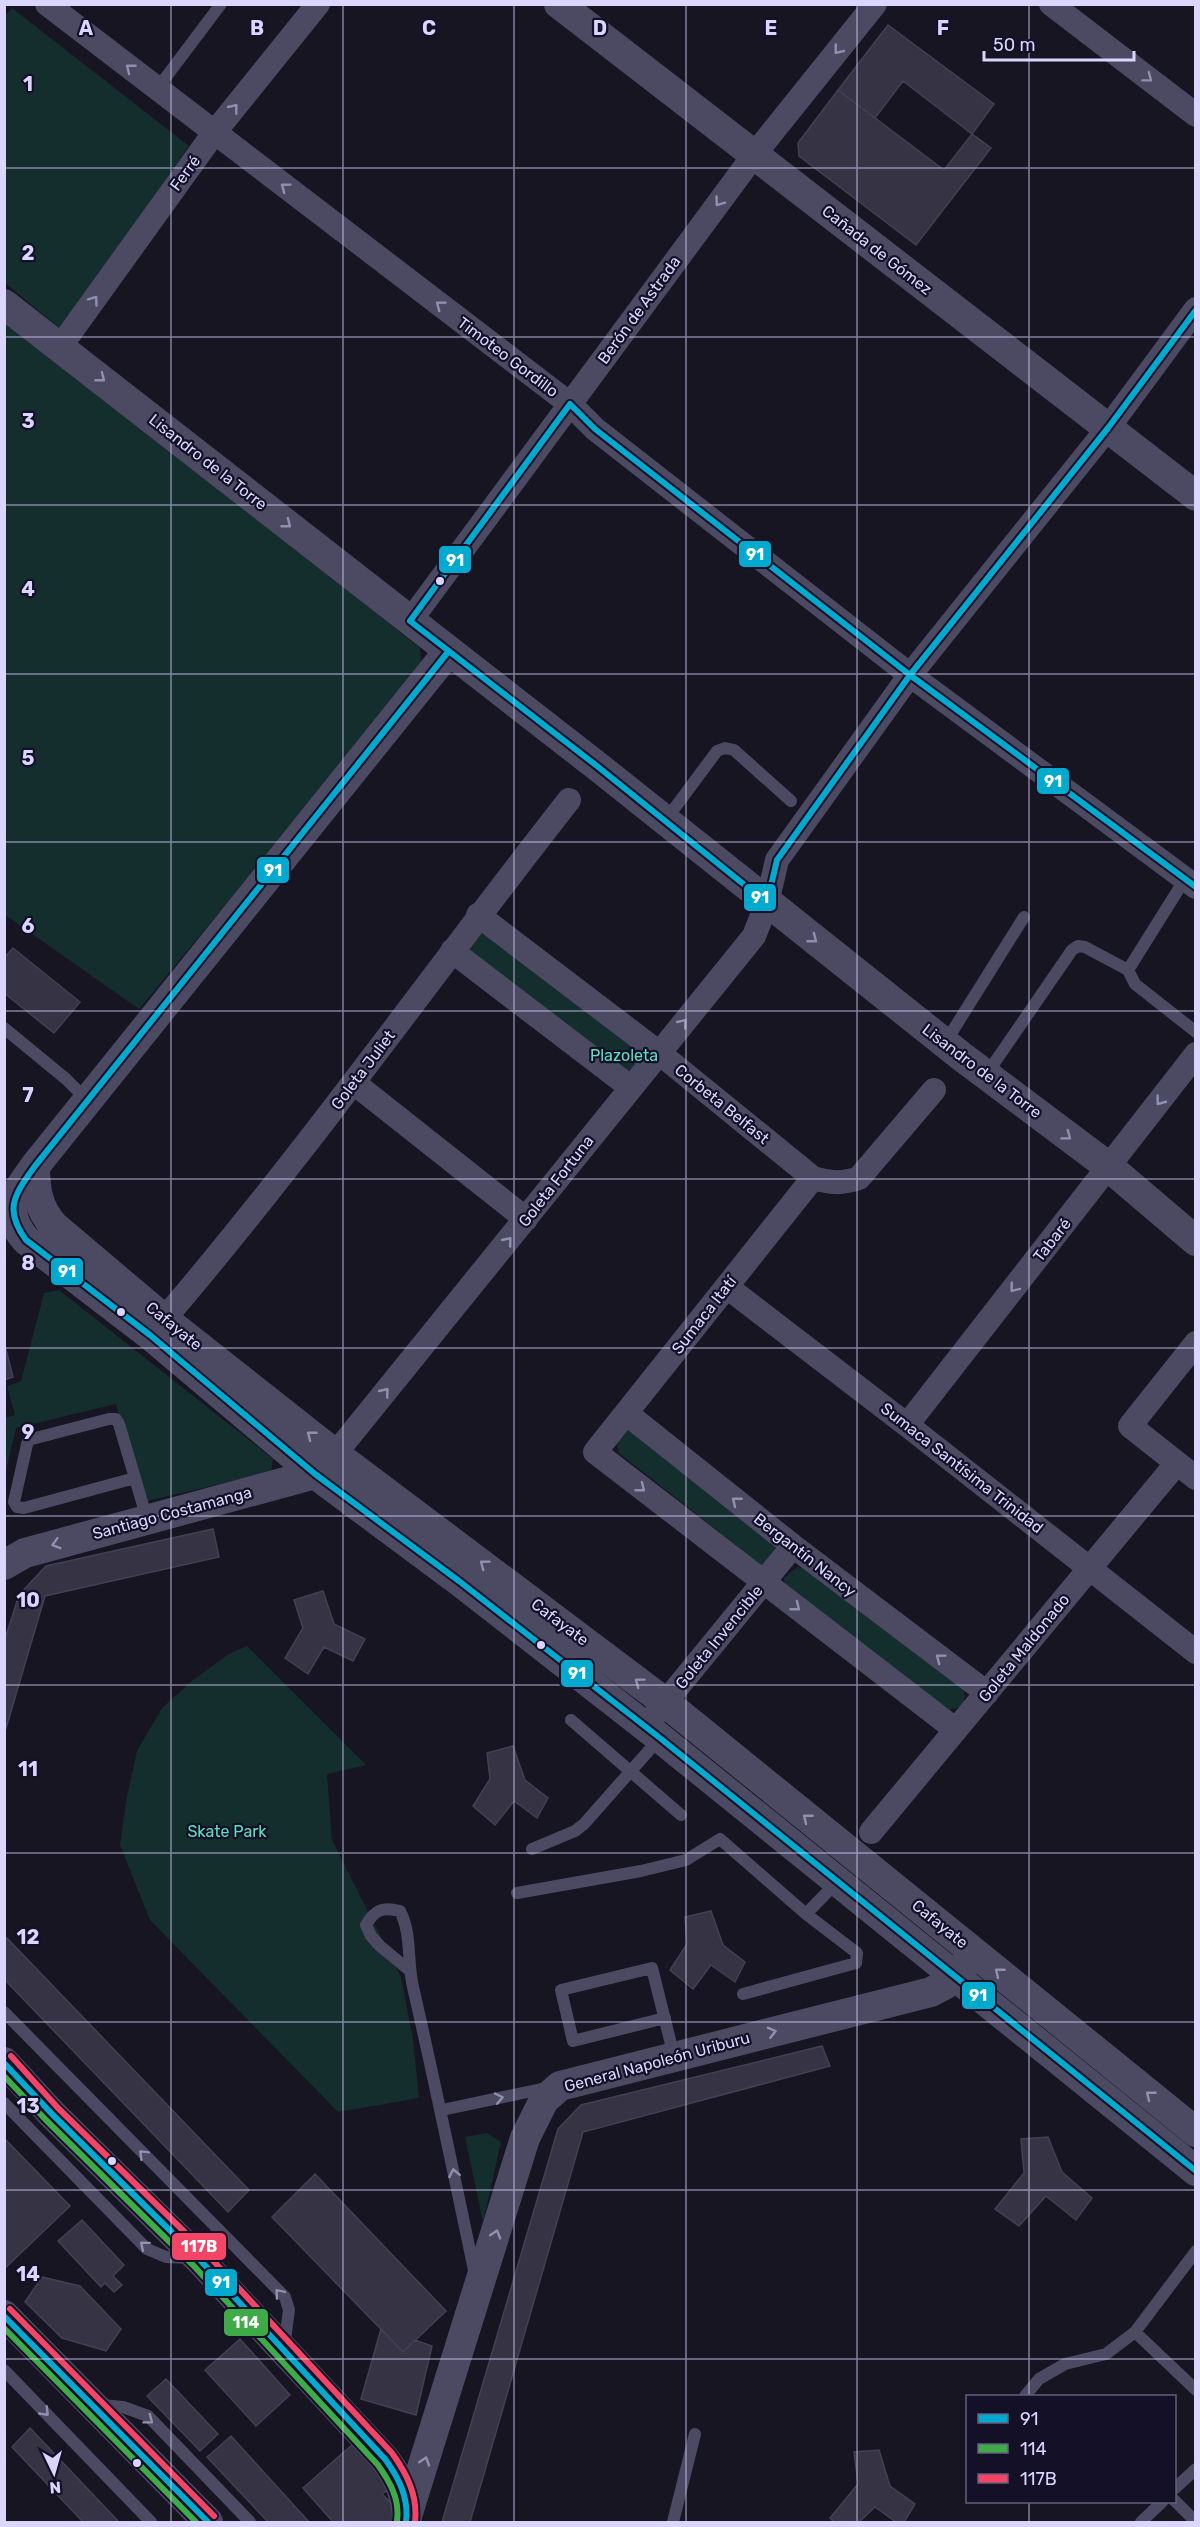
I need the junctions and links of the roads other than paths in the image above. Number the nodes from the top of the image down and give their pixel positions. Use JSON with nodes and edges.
{"nodes":[{"id":1,"x":47,"y":4,"type":"edge"},
{"id":2,"x":221,"y":4,"type":"edge"},
{"id":3,"x":318,"y":4,"type":"edge"},
{"id":4,"x":559,"y":4,"type":"edge"},
{"id":5,"x":875,"y":4,"type":"edge"},
{"id":6,"x":1051,"y":4,"type":"edge"},
{"id":7,"x":157,"y":89,"type":"junction"},
{"id":8,"x":1196,"y":115,"type":"edge"},
{"id":9,"x":214,"y":133,"type":"junction"},
{"id":10,"x":754,"y":155,"type":"junction"},
{"id":11,"x":4,"y":304,"type":"edge"},
{"id":12,"x":1196,"y":309,"type":"edge"},
{"id":13,"x":60,"y":347,"type":"junction"},
{"id":14,"x":570,"y":404,"type":"junction"},
{"id":15,"x":1108,"y":428,"type":"junction"},
{"id":16,"x":1196,"y":496,"type":"edge"},
{"id":17,"x":410,"y":621,"type":"junction"},
{"id":18,"x":448,"y":652,"type":"junction"},
{"id":19,"x":910,"y":675,"type":"junction"},
{"id":20,"x":568,"y":800,"type":"dead end"},
{"id":21,"x":791,"y":801,"type":"dead end"},
{"id":22,"x":665,"y":821,"type":"junction"},
{"id":23,"x":1190,"y":883,"type":"edge"},
{"id":24,"x":767,"y":903,"type":"junction"},
{"id":25,"x":478,"y":915,"type":"junction"},
{"id":26,"x":1024,"y":917,"type":"dead end"},
{"id":27,"x":452,"y":951,"type":"junction"},
{"id":28,"x":1128,"y":970,"type":"junction"},
{"id":29,"x":4,"y":1028,"type":"edge"},
{"id":30,"x":1196,"y":1032,"type":"edge"},
{"id":31,"x":945,"y":1043,"type":"junction"},
{"id":32,"x":658,"y":1052,"type":"junction"},
{"id":33,"x":1196,"y":1054,"type":"edge"},
{"id":34,"x":986,"y":1075,"type":"junction"},
{"id":35,"x":354,"y":1083,"type":"junction"},
{"id":36,"x":630,"y":1087,"type":"junction"},
{"id":37,"x":934,"y":1090,"type":"dead end"},
{"id":38,"x":87,"y":1101,"type":"junction"},
{"id":39,"x":35,"y":1166,"type":"junction"},
{"id":40,"x":1109,"y":1167,"type":"junction"},
{"id":41,"x":813,"y":1178,"type":"junction"},
{"id":42,"x":525,"y":1219,"type":"junction"},
{"id":43,"x":1196,"y":1241,"type":"edge"},
{"id":44,"x":727,"y":1287,"type":"junction"},
{"id":45,"x":157,"y":1327,"type":"junction"},
{"id":46,"x":1196,"y":1343,"type":"edge"},
{"id":47,"x":626,"y":1413,"type":"junction"},
{"id":48,"x":907,"y":1425,"type":"junction"},
{"id":49,"x":325,"y":1464,"type":"junction"},
{"id":50,"x":1186,"y":1471,"type":"edge"},
{"id":51,"x":135,"y":1478,"type":"junction"},
{"id":52,"x":147,"y":1519,"type":"junction"},
{"id":53,"x":793,"y":1546,"type":"junction"},
{"id":54,"x":4,"y":1565,"type":"edge"},
{"id":55,"x":1089,"y":1567,"type":"junction"},
{"id":56,"x":763,"y":1582,"type":"junction"},
{"id":57,"x":1196,"y":1652,"type":"edge"},
{"id":58,"x":987,"y":1693,"type":"junction"},
{"id":59,"x":666,"y":1703,"type":"junction"},
{"id":60,"x":571,"y":1720,"type":"dead end"},
{"id":61,"x":956,"y":1730,"type":"junction"},
{"id":62,"x":652,"y":1733,"type":"junction"},
{"id":63,"x":629,"y":1771,"type":"junction"},
{"id":64,"x":681,"y":1815,"type":"dead end"},
{"id":65,"x":871,"y":1832,"type":"dead end"},
{"id":66,"x":532,"y":1849,"type":"dead end"},
{"id":67,"x":837,"y":1881,"type":"junction"},
{"id":68,"x":518,"y":1893,"type":"dead end"},
{"id":69,"x":806,"y":1914,"type":"junction"},
{"id":70,"x":975,"y":1952,"type":"junction"},
{"id":71,"x":409,"y":1970,"type":"junction"},
{"id":72,"x":956,"y":1976,"type":"junction"},
{"id":73,"x":743,"y":1994,"type":"dead end"},
{"id":74,"x":4,"y":2013,"type":"edge"},
{"id":75,"x":665,"y":2018,"type":"junction"},
{"id":76,"x":674,"y":2057,"type":"junction"},
{"id":77,"x":4,"y":2062,"type":"edge"},
{"id":78,"x":560,"y":2086,"type":"junction"},
{"id":79,"x":4,"y":2103,"type":"edge"},
{"id":80,"x":442,"y":2110,"type":"junction"},
{"id":81,"x":1196,"y":2132,"type":"edge"},
{"id":82,"x":1196,"y":2170,"type":"edge"},
{"id":83,"x":1196,"y":2251,"type":"edge"},
{"id":84,"x":199,"y":2259,"type":"junction"},
{"id":85,"x":478,"y":2292,"type":"junction"},
{"id":86,"x":4,"y":2315,"type":"edge"},
{"id":87,"x":1135,"y":2332,"type":"junction"},
{"id":88,"x":284,"y":2348,"type":"junction"},
{"id":89,"x":4,"y":2370,"type":"edge"},
{"id":90,"x":1196,"y":2390,"type":"edge"},
{"id":91,"x":1027,"y":2395,"type":"edge"},
{"id":92,"x":94,"y":2404,"type":"junction"},
{"id":93,"x":695,"y":2434,"type":"dead end"},
{"id":94,"x":1196,"y":2469,"type":"edge"},
{"id":95,"x":1176,"y":2487,"type":"edge"},
{"id":96,"x":1176,"y":2502,"type":"edge"},
{"id":97,"x":1161,"y":2503,"type":"edge"},
{"id":98,"x":407,"y":2519,"type":"edge"},
{"id":99,"x":1196,"y":2522,"type":"edge"},
{"id":100,"x":151,"y":2523,"type":"edge"},
{"id":101,"x":208,"y":2523,"type":"edge"},
{"id":102,"x":250,"y":2523,"type":"edge"},
{"id":103,"x":674,"y":2523,"type":"edge"},
{"id":104,"x":1141,"y":2523,"type":"edge"}],
"edges":[{"from":7,"to":1,"type":"street","name":"Timoteo Gordillo","one_way":true},
{"from":2,"to":7,"type":"lane"},
{"from":9,"to":3,"type":"street","name":"Ferré","one_way":true},
{"from":4,"to":10,"type":"street","name":"Cañada de Gómez"},
{"from":5,"to":10,"type":"street","name":"Berón de Astrada","one_way":true},
{"from":6,"to":8,"type":"street","one_way":true},
{"from":7,"to":9,"type":"street","name":"Timoteo Gordillo"},
{"from":13,"to":9,"type":"street","name":"Ferré","one_way":true},
{"from":14,"to":9,"type":"street","name":"Timoteo Gordillo","one_way":true},
{"from":10,"to":14,"type":"street","name":"Berón de Astrada","one_way":true},
{"from":10,"to":15,"type":"street","name":"Cañada de Gómez"},
{"from":11,"to":13,"type":"street","name":"Lisandro de la Torre"},
{"from":12,"to":15,"type":"street","name":"Goleta Fortuna"},
{"from":13,"to":17,"type":"street","name":"Lisandro de la Torre","one_way":true},
{"from":14,"to":17,"type":"street","name":"Berón de Astrada"},
{"from":14,"to":19,"type":"street","name":"Timoteo Gordillo"},
{"from":15,"to":16,"type":"street","name":"Cañada de Gómez"},
{"from":15,"to":19,"type":"street","name":"Goleta Fortuna"},
{"from":17,"to":18,"type":"street","name":"Lisandro de la Torre"},
{"from":18,"to":22,"type":"street","name":"Lisandro de la Torre"},
{"from":18,"to":38,"type":"street"},
{"from":19,"to":23,"type":"street","name":"Timoteo Gordillo"},
{"from":19,"to":24,"type":"street","name":"Goleta Fortuna"},
{"from":20,"to":25,"type":"street","name":"Goleta Juliet"},
{"from":21,"to":22,"type":"lane"},
{"from":22,"to":24,"type":"street","name":"Lisandro de la Torre"},
{"from":23,"to":28,"type":"lane"},
{"from":24,"to":31,"type":"street","name":"Lisandro de la Torre","one_way":true},
{"from":32,"to":24,"type":"street","name":"Goleta Fortuna","one_way":true},
{"from":25,"to":27,"type":"street","name":"Goleta Juliet"},
{"from":25,"to":32,"type":"street","name":"Corbeta Belfast"},
{"from":26,"to":31,"type":"lane"},
{"from":27,"to":35,"type":"street","name":"Goleta Juliet"},
{"from":27,"to":36,"type":"street"},
{"from":28,"to":30,"type":"lane"},
{"from":28,"to":34,"type":"lane"},
{"from":29,"to":38,"type":"lane"},
{"from":31,"to":34,"type":"street","name":"Lisandro de la Torre"},
{"from":32,"to":36,"type":"street","name":"Goleta Fortuna"},
{"from":32,"to":41,"type":"street","name":"Corbeta Belfast"},
{"from":33,"to":40,"type":"street","name":"Tabaré","one_way":true},
{"from":34,"to":40,"type":"street","name":"Lisandro de la Torre","one_way":true},
{"from":35,"to":42,"type":"street"},
{"from":35,"to":45,"type":"street","name":"Goleta Juliet"},
{"from":36,"to":42,"type":"street","name":"Goleta Fortuna"},
{"from":37,"to":41,"type":"street","name":"Corbeta Belfast"},
{"from":38,"to":39,"type":"street"},
{"from":39,"to":45,"type":"street","name":"Cafayate"},
{"from":39,"to":45,"type":"street","name":"Cafayate"},
{"from":40,"to":43,"type":"street","name":"Lisandro de la Torre"},
{"from":40,"to":48,"type":"street","name":"Tabaré","one_way":true},
{"from":41,"to":44,"type":"street","name":"Sumaca Itatí"},
{"from":49,"to":42,"type":"street","name":"Goleta Fortuna","one_way":true},
{"from":44,"to":47,"type":"street","name":"Sumaca Itatí"},
{"from":44,"to":48,"type":"street","name":"Sumaca Santísima Trinidad"},
{"from":45,"to":49,"type":"street","name":"Cafayate"},
{"from":46,"to":50,"type":"street"},
{"from":53,"to":47,"type":"street","name":"Bergantín Nancy","one_way":true},
{"from":47,"to":56,"type":"street","name":"Sumaca Itatí","one_way":true},
{"from":48,"to":55,"type":"street","name":"Sumaca Santísima Trinidad"},
{"from":49,"to":52,"type":"street","name":"Santiago Costamanga"},
{"from":59,"to":49,"type":"street","name":"Cafayate","one_way":true},
{"from":49,"to":62,"type":"street","name":"Cafayate"},
{"from":50,"to":55,"type":"street","name":"Goleta Maldonado"},
{"from":51,"to":51,"type":"lane"},
{"from":51,"to":52,"type":"lane"},
{"from":52,"to":54,"type":"street","name":"Santiago Costamanga","one_way":true},
{"from":53,"to":56,"type":"street","name":"Goleta Invencible"},
{"from":58,"to":53,"type":"street","name":"Bergantín Nancy","one_way":true},
{"from":55,"to":57,"type":"street","name":"Sumaca Santísima Trinidad"},
{"from":55,"to":58,"type":"street","name":"Goleta Maldonado"},
{"from":56,"to":59,"type":"street","name":"Goleta Invencible"},
{"from":56,"to":61,"type":"street","one_way":true},
{"from":58,"to":61,"type":"street","name":"Goleta Maldonado"},
{"from":59,"to":62,"type":"street","name":"Goleta Invencible"},
{"from":70,"to":59,"type":"street","name":"Cafayate","one_way":true},
{"from":60,"to":63,"type":"lane"},
{"from":61,"to":65,"type":"street","name":"Goleta Maldonado"},
{"from":62,"to":63,"type":"lane"},
{"from":62,"to":67,"type":"street","name":"Cafayate"},
{"from":63,"to":64,"type":"lane"},
{"from":63,"to":66,"type":"lane"},
{"from":67,"to":69,"type":"lane"},
{"from":67,"to":72,"type":"street","name":"Cafayate"},
{"from":68,"to":69,"type":"lane"},
{"from":69,"to":73,"type":"lane"},
{"from":70,"to":72,"type":"street","name":"General Napoleón Uriburu"},
{"from":81,"to":70,"type":"street","name":"Cafayate","one_way":true},
{"from":71,"to":71,"type":"lane"},
{"from":71,"to":80,"type":"lane"},
{"from":76,"to":72,"type":"street","name":"General Napoleón Uriburu","one_way":true},
{"from":72,"to":82,"type":"street","name":"Cafayate"},
{"from":88,"to":74,"type":"lane","one_way":true},
{"from":75,"to":75,"type":"lane"},
{"from":75,"to":76,"type":"lane"},
{"from":76,"to":78,"type":"street","name":"General Napoleón Uriburu"},
{"from":77,"to":84,"type":"street"},
{"from":80,"to":78,"type":"lane","one_way":true},
{"from":85,"to":78,"type":"street","name":"General Napoleón Uriburu","one_way":true},
{"from":84,"to":79,"type":"lane","one_way":true},
{"from":85,"to":80,"type":"lane","one_way":true},
{"from":83,"to":87,"type":"lane"},
{"from":84,"to":88,"type":"street"},
{"from":98,"to":85,"type":"street","name":"General Napoleón Uriburu","one_way":true},
{"from":86,"to":92,"type":"street"},
{"from":87,"to":90,"type":"lane"},
{"from":87,"to":91,"type":"lane"},
{"from":88,"to":98,"type":"street"},
{"from":89,"to":100,"type":"lane","one_way":true},
{"from":92,"to":101,"type":"street"},
{"from":92,"to":102,"type":"lane","one_way":true},
{"from":93,"to":103,"type":"lane"},
{"from":94,"to":95,"type":"lane"},
{"from":96,"to":99,"type":"lane"},
{"from":97,"to":104,"type":"lane"}]}
